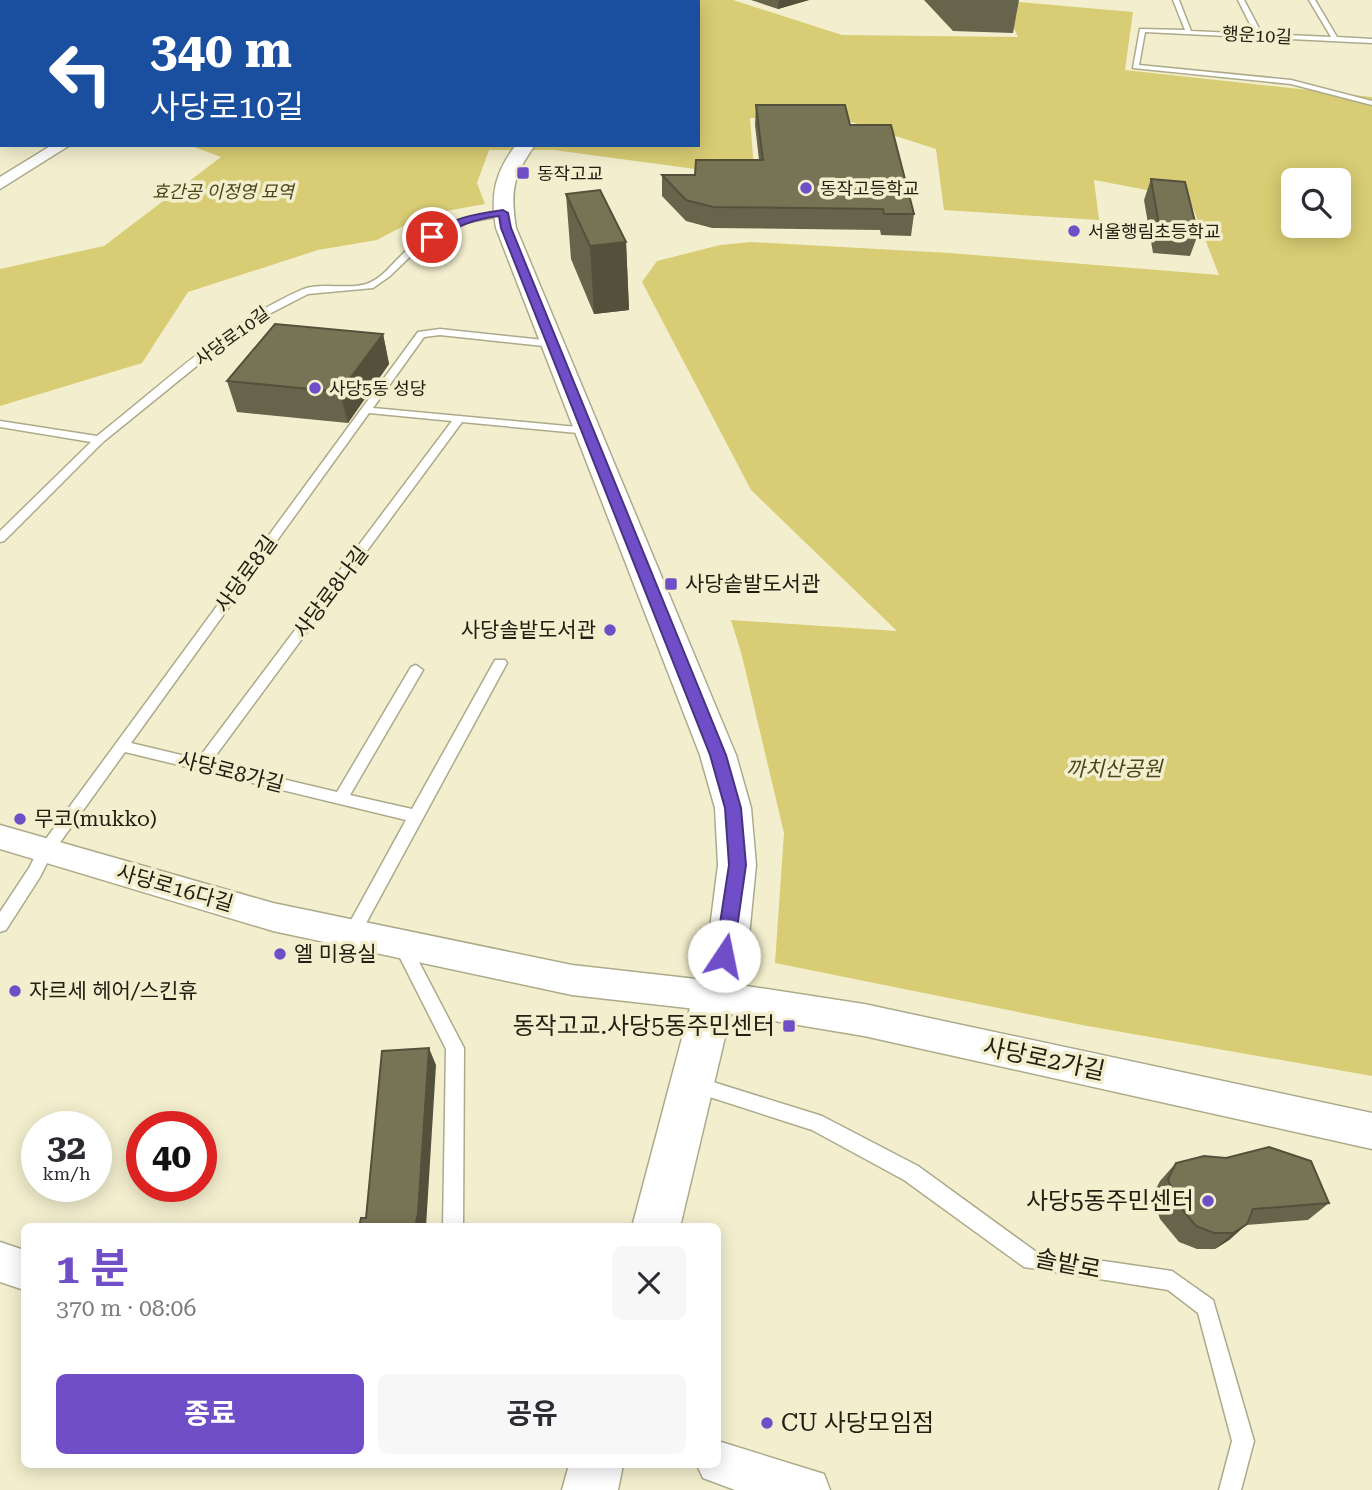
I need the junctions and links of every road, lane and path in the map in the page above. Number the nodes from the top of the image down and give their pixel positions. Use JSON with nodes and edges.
{"nodes":[{"id":1,"x":1176,"y":0,"type":"edge"},
{"id":2,"x":1241,"y":0,"type":"edge"},
{"id":3,"x":1312,"y":0,"type":"edge"},
{"id":4,"x":1189,"y":32,"type":"junction"},
{"id":5,"x":1259,"y":35,"type":"junction"},
{"id":6,"x":1335,"y":39,"type":"junction"},
{"id":7,"x":1372,"y":41,"type":"edge"},
{"id":8,"x":1371,"y":103,"type":"edge"},
{"id":9,"x":60,"y":147,"type":"edge"},
{"id":10,"x":525,"y":147,"type":"edge"},
{"id":11,"x":0,"y":184,"type":"edge"},
{"id":12,"x":503,"y":213,"type":"junction"},
{"id":13,"x":553,"y":344,"type":"junction"},
{"id":14,"x":365,"y":410,"type":"junction"},
{"id":15,"x":459,"y":419,"type":"junction"},
{"id":16,"x":0,"y":424,"type":"edge"},
{"id":17,"x":588,"y":431,"type":"junction"},
{"id":18,"x":99,"y":440,"type":"junction"},
{"id":19,"x":0,"y":538,"type":"edge"},
{"id":20,"x":500,"y":663,"type":"dead end"},
{"id":21,"x":416,"y":670,"type":"dead end"},
{"id":22,"x":121,"y":746,"type":"junction"},
{"id":23,"x":202,"y":764,"type":"junction"},
{"id":24,"x":341,"y":798,"type":"junction"},
{"id":25,"x":415,"y":816,"type":"junction"},
{"id":26,"x":0,"y":837,"type":"edge"},
{"id":27,"x":45,"y":851,"type":"junction"},
{"id":28,"x":0,"y":925,"type":"edge"},
{"id":29,"x":352,"y":933,"type":"junction"},
{"id":30,"x":401,"y":944,"type":"junction"},
{"id":31,"x":714,"y":996,"type":"junction"},
{"id":32,"x":692,"y":1084,"type":"junction"},
{"id":33,"x":1372,"y":1131,"type":"edge"},
{"id":34,"x":453,"y":1223,"type":"edge"},
{"id":35,"x":657,"y":1223,"type":"edge"},
{"id":36,"x":0,"y":1262,"type":"edge"},
{"id":37,"x":21,"y":1269,"type":"edge"},
{"id":38,"x":721,"y":1464,"type":"edge"},
{"id":39,"x":595,"y":1468,"type":"edge"},
{"id":40,"x":590,"y":1490,"type":"edge"},
{"id":41,"x":808,"y":1490,"type":"edge"},
{"id":42,"x":1230,"y":1490,"type":"edge"}],
"edges":[{"from":1,"to":4,"type":"lane"},
{"from":2,"to":5,"type":"lane"},
{"from":3,"to":6,"type":"lane"},
{"from":4,"to":5,"type":"lane","name":"행운10길"},
{"from":4,"to":8,"type":"lane","name":"행운10길"},
{"from":5,"to":6,"type":"lane","name":"행운10길"},
{"from":6,"to":7,"type":"lane","name":"행운10길"},
{"from":9,"to":11,"type":"street"},
{"from":10,"to":12,"type":"street"},
{"from":12,"to":13,"type":"street"},
{"from":12,"to":18,"type":"lane","name":"사당로10길"},
{"from":13,"to":14,"type":"lane","name":"사당로8길"},
{"from":13,"to":17,"type":"street"},
{"from":14,"to":15,"type":"lane"},
{"from":14,"to":22,"type":"lane","name":"사당로8길"},
{"from":15,"to":17,"type":"lane"},
{"from":15,"to":23,"type":"lane","name":"사당로8나길"},
{"from":16,"to":18,"type":"lane"},
{"from":17,"to":31,"type":"street"},
{"from":18,"to":19,"type":"lane","name":"사당로10길"},
{"from":20,"to":25,"type":"lane"},
{"from":21,"to":24,"type":"lane"},
{"from":22,"to":23,"type":"lane","name":"사당로8가길"},
{"from":22,"to":27,"type":"lane","name":"사당로8길"},
{"from":23,"to":24,"type":"lane","name":"사당로8가길"},
{"from":24,"to":25,"type":"lane","name":"사당로8가길"},
{"from":25,"to":29,"type":"lane"},
{"from":26,"to":27,"type":"street","name":"사당로16다길"},
{"from":27,"to":28,"type":"lane","name":"사당로8길"},
{"from":27,"to":29,"type":"street","name":"사당로16다길"},
{"from":29,"to":30,"type":"street","name":"사당로16다길"},
{"from":30,"to":31,"type":"street","name":"사당로16다길"},
{"from":30,"to":34,"type":"lane"},
{"from":31,"to":32,"type":"street"},
{"from":31,"to":33,"type":"street","name":"사당로2가길"},
{"from":32,"to":35,"type":"street"},
{"from":32,"to":42,"type":"lane","name":"솔밭로"},
{"from":36,"to":37,"type":"street"},
{"from":38,"to":41,"type":"street"},
{"from":39,"to":40,"type":"street"}]}
